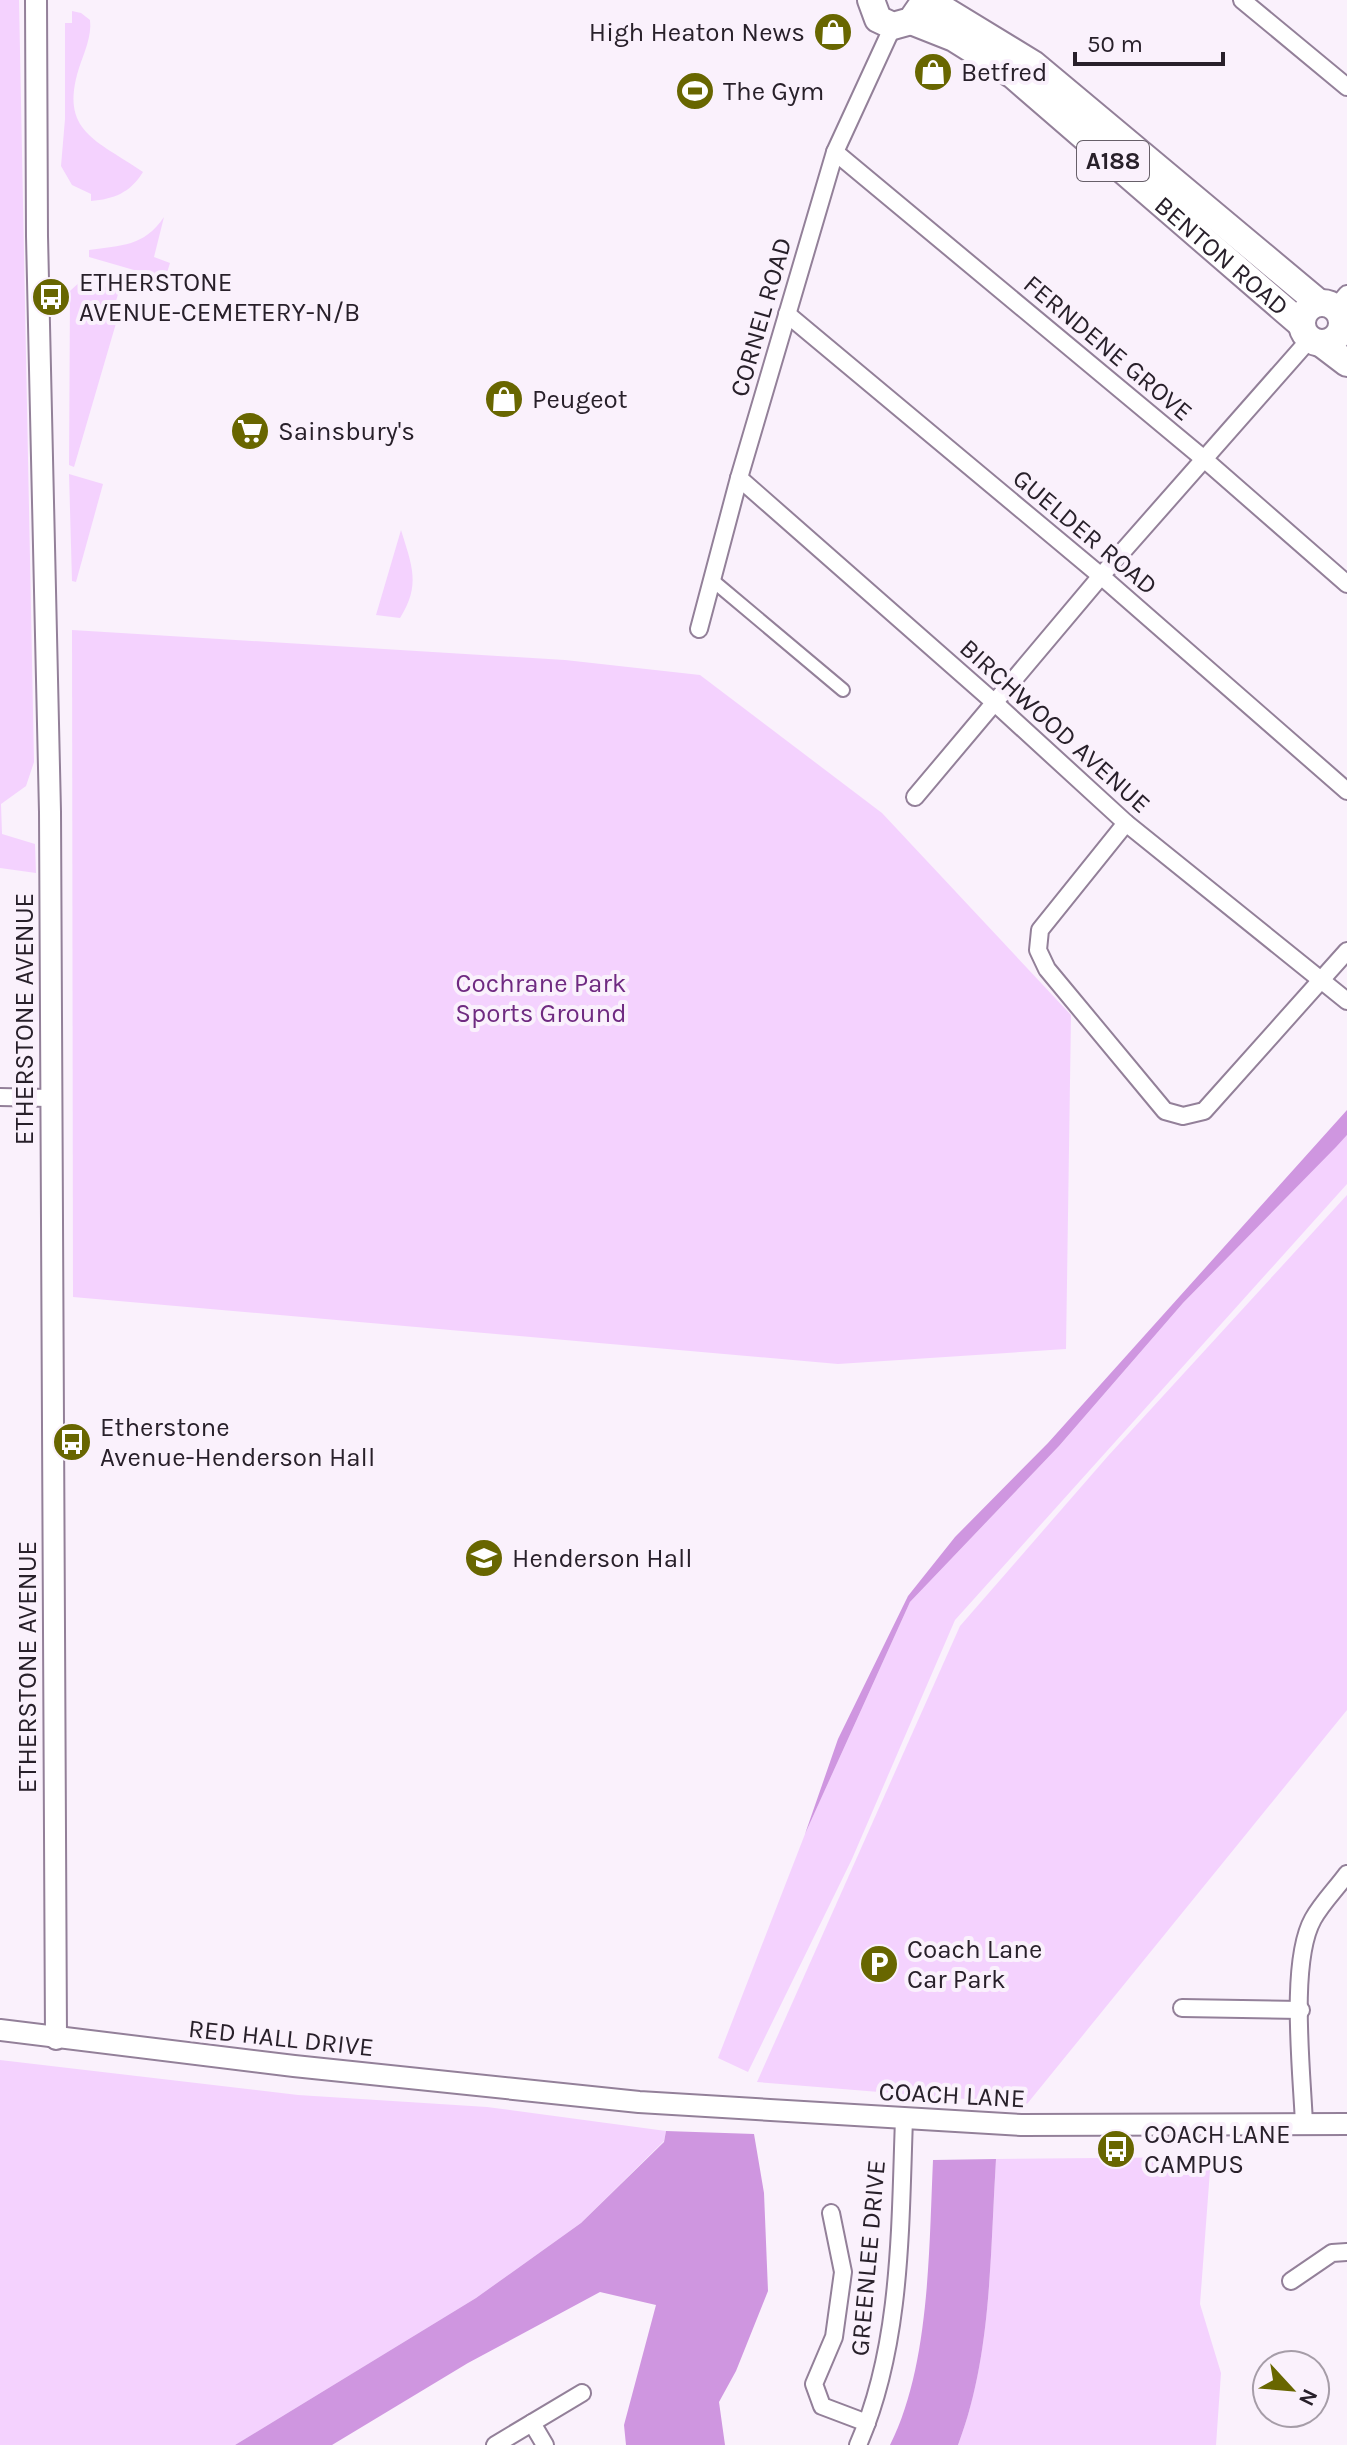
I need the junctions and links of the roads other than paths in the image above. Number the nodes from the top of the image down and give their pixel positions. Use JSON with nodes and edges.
{"nodes":[{"id":1,"x":36,"y":0,"type":"edge"},
{"id":2,"x":928,"y":0,"type":"edge"},
{"id":3,"x":1242,"y":0,"type":"edge"},
{"id":4,"x":866,"y":3,"type":"edge"},
{"id":5,"x":909,"y":16,"type":"edge"},
{"id":6,"x":1347,"y":87,"type":"edge"},
{"id":7,"x":835,"y":152,"type":"junction"},
{"id":8,"x":1338,"y":312,"type":"edge"},
{"id":9,"x":787,"y":314,"type":"junction"},
{"id":10,"x":1311,"y":336,"type":"junction"},
{"id":11,"x":1347,"y":363,"type":"edge"},
{"id":12,"x":1204,"y":459,"type":"junction"},
{"id":13,"x":739,"y":478,"type":"junction"},
{"id":14,"x":1101,"y":576,"type":"junction"},
{"id":15,"x":712,"y":580,"type":"junction"},
{"id":16,"x":1347,"y":584,"type":"edge"},
{"id":17,"x":699,"y":629,"type":"dead end"},
{"id":18,"x":843,"y":690,"type":"dead end"},
{"id":19,"x":995,"y":703,"type":"junction"},
{"id":20,"x":1347,"y":791,"type":"edge"},
{"id":21,"x":915,"y":797,"type":"dead end"},
{"id":22,"x":1126,"y":823,"type":"junction"},
{"id":23,"x":1347,"y":951,"type":"edge"},
{"id":24,"x":1322,"y":979,"type":"junction"},
{"id":25,"x":1347,"y":1001,"type":"edge"},
{"id":26,"x":0,"y":1097,"type":"edge"},
{"id":27,"x":50,"y":1098,"type":"junction"},
{"id":28,"x":1347,"y":1874,"type":"edge"},
{"id":29,"x":1182,"y":2008,"type":"dead end"},
{"id":30,"x":1301,"y":2010,"type":"junction"},
{"id":31,"x":0,"y":2030,"type":"edge"},
{"id":32,"x":56,"y":2039,"type":"junction"},
{"id":33,"x":556,"y":2093,"type":"joint"},
{"id":34,"x":904,"y":2119,"type":"junction"},
{"id":35,"x":1304,"y":2124,"type":"junction"},
{"id":36,"x":1347,"y":2124,"type":"edge"},
{"id":37,"x":831,"y":2213,"type":"dead end"},
{"id":38,"x":1347,"y":2252,"type":"edge"},
{"id":39,"x":1291,"y":2281,"type":"dead end"},
{"id":40,"x":582,"y":2393,"type":"dead end"},
{"id":41,"x":532,"y":2423,"type":"junction"},
{"id":42,"x":867,"y":2423,"type":"junction"},
{"id":43,"x":495,"y":2445,"type":"edge"},
{"id":44,"x":545,"y":2445,"type":"edge"},
{"id":45,"x":858,"y":2445,"type":"edge"}],
"edges":[{"from":1,"to":27,"type":"street","name":"ETHERSTONE AVENUE"},
{"from":2,"to":8,"type":"main road","name":"BENTON ROAD","number":"A188"},
{"from":3,"to":6,"type":"street"},
{"from":4,"to":5,"type":"main road","number":"A188"},
{"from":5,"to":7,"type":"street","name":"CORNEL ROAD"},
{"from":5,"to":10,"type":"main road","name":"BENTON ROAD","number":"A188"},
{"from":7,"to":9,"type":"street","name":"CORNEL ROAD"},
{"from":7,"to":12,"type":"street","name":"FERNDENE GROVE"},
{"from":8,"to":10,"type":"main road"},
{"from":8,"to":10,"type":"main road"},
{"from":9,"to":13,"type":"street","name":"CORNEL ROAD"},
{"from":9,"to":14,"type":"street","name":"GUELDER ROAD"},
{"from":10,"to":11,"type":"main road","name":"BENTON ROAD","number":"A188"},
{"from":10,"to":12,"type":"street"},
{"from":12,"to":14,"type":"street"},
{"from":12,"to":16,"type":"street","name":"FERNDENE GROVE"},
{"from":13,"to":15,"type":"street","name":"CORNEL ROAD"},
{"from":13,"to":19,"type":"street","name":"BIRCHWOOD AVENUE"},
{"from":14,"to":19,"type":"street"},
{"from":14,"to":20,"type":"street","name":"GUELDER ROAD"},
{"from":15,"to":17,"type":"street","name":"CORNEL ROAD"},
{"from":15,"to":18,"type":"street"},
{"from":19,"to":21,"type":"street"},
{"from":19,"to":22,"type":"street","name":"BIRCHWOOD AVENUE"},
{"from":22,"to":24,"type":"street","name":"BIRCHWOOD AVENUE"},
{"from":22,"to":24,"type":"street"},
{"from":23,"to":24,"type":"street"},
{"from":24,"to":25,"type":"street","name":"BIRCHWOOD AVENUE"},
{"from":26,"to":27,"type":"street"},
{"from":27,"to":32,"type":"street","name":"ETHERSTONE AVENUE"},
{"from":28,"to":30,"type":"street"},
{"from":29,"to":30,"type":"street"},
{"from":30,"to":35,"type":"street"},
{"from":31,"to":32,"type":"street","name":"RED HALL DRIVE"},
{"from":32,"to":33,"type":"street","name":"RED HALL DRIVE"},
{"from":33,"to":34,"type":"street","name":"COACH LANE"},
{"from":34,"to":35,"type":"street","name":"COACH LANE"},
{"from":34,"to":42,"type":"street","name":"GREENLEE DRIVE"},
{"from":35,"to":36,"type":"street","name":"COACH LANE"},
{"from":37,"to":42,"type":"street"},
{"from":38,"to":39,"type":"street"},
{"from":40,"to":41,"type":"street"},
{"from":41,"to":43,"type":"street"},
{"from":41,"to":44,"type":"street"},
{"from":42,"to":45,"type":"street","name":"GREENLEE DRIVE"}]}
